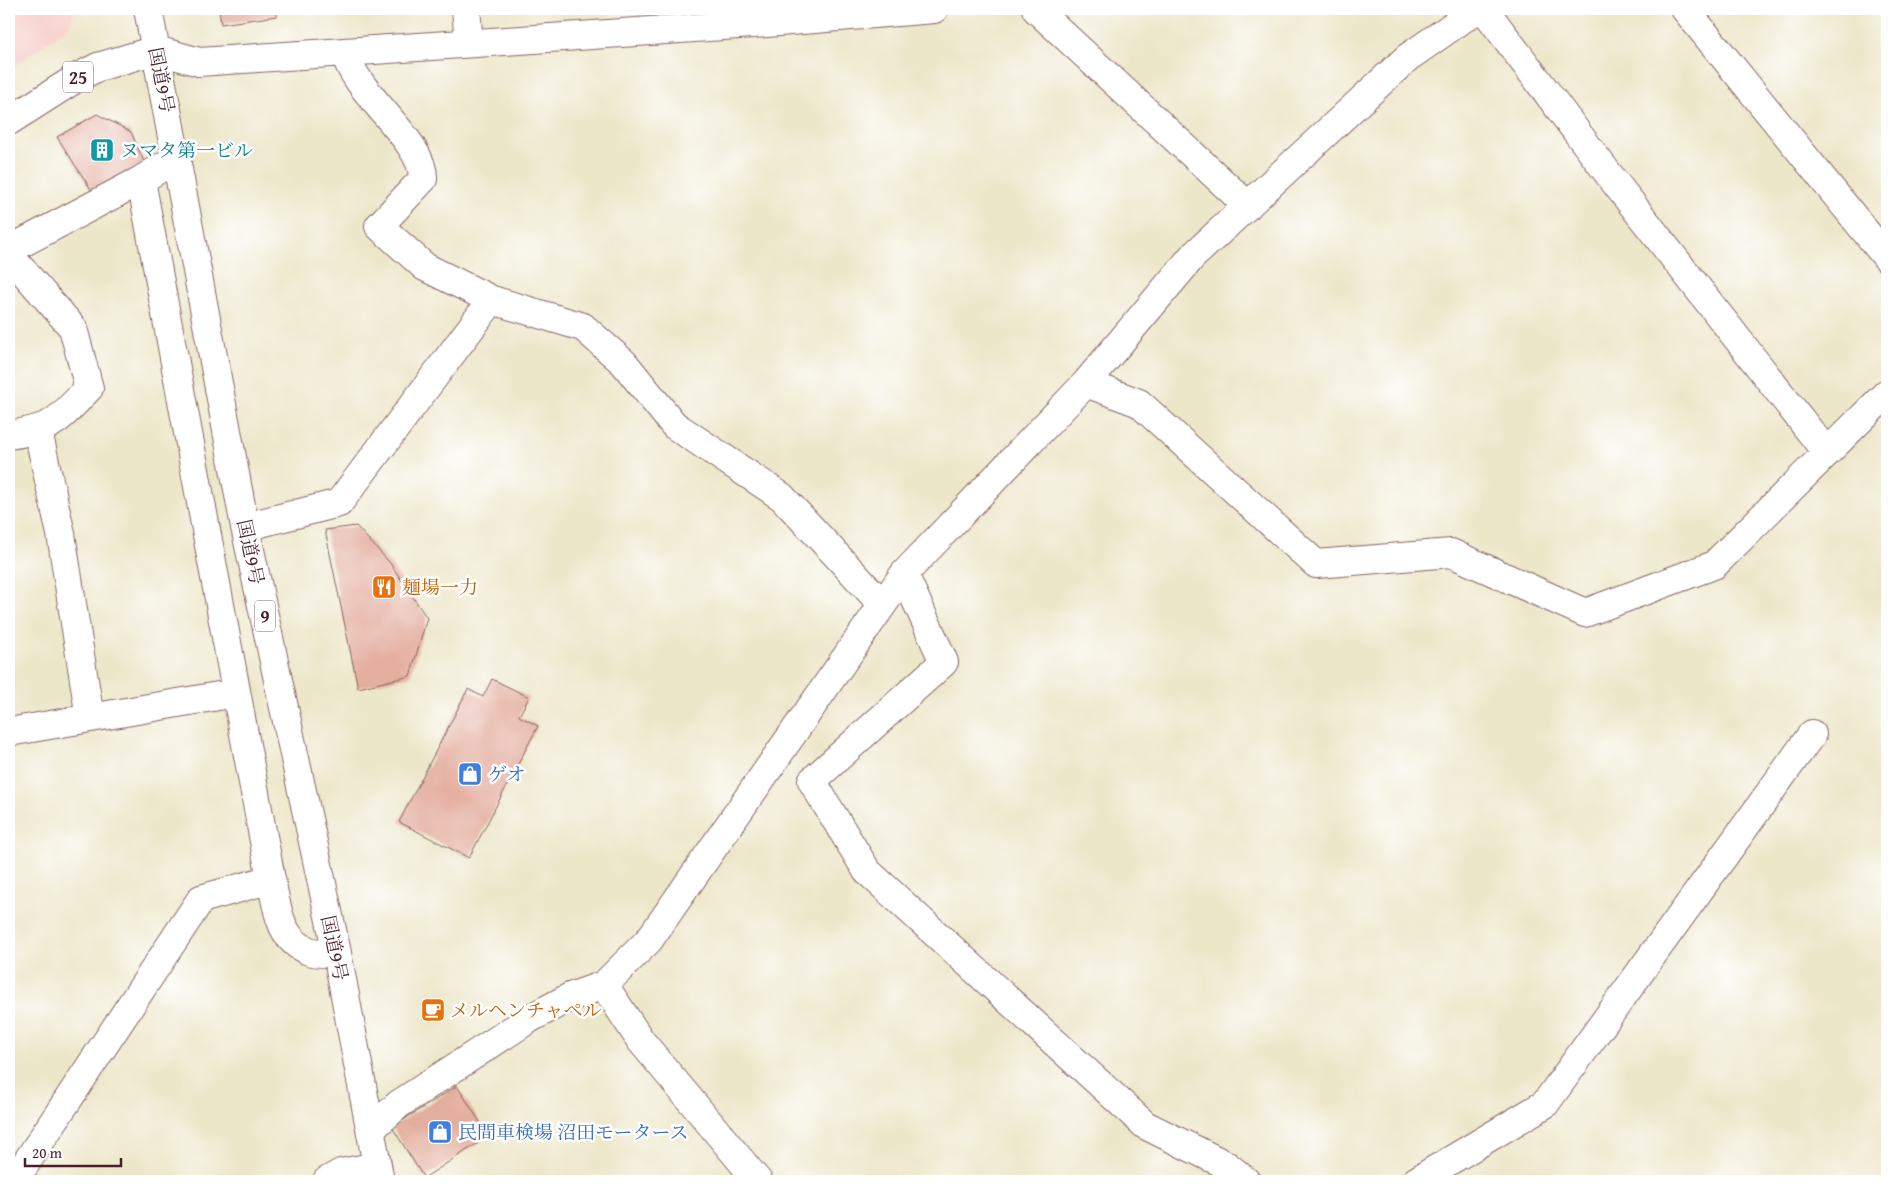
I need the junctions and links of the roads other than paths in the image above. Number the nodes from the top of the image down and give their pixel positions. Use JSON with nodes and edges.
{"nodes":[{"id":1,"x":148,"y":9,"type":"edge"},
{"id":2,"x":466,"y":9,"type":"edge"},
{"id":3,"x":934,"y":9,"type":"edge"},
{"id":4,"x":1036,"y":9,"type":"edge"},
{"id":5,"x":1477,"y":9,"type":"edge"},
{"id":6,"x":1484,"y":9,"type":"edge"},
{"id":7,"x":1685,"y":9,"type":"edge"},
{"id":8,"x":762,"y":16,"type":"edge"},
{"id":9,"x":469,"y":43,"type":"junction"},
{"id":10,"x":156,"y":50,"type":"junction"},
{"id":11,"x":345,"y":53,"type":"junction"},
{"id":12,"x":9,"y":121,"type":"edge"},
{"id":13,"x":177,"y":158,"type":"junction"},
{"id":14,"x":141,"y":180,"type":"junction"},
{"id":15,"x":1248,"y":206,"type":"junction"},
{"id":16,"x":9,"y":250,"type":"edge"},
{"id":17,"x":9,"y":255,"type":"edge"},
{"id":18,"x":1887,"y":258,"type":"edge"},
{"id":19,"x":492,"y":300,"type":"junction"},
{"id":20,"x":1086,"y":383,"type":"junction"},
{"id":21,"x":1887,"y":392,"type":"edge"},
{"id":22,"x":38,"y":431,"type":"junction"},
{"id":23,"x":9,"y":435,"type":"edge"},
{"id":24,"x":1827,"y":453,"type":"junction"},
{"id":25,"x":246,"y":527,"type":"junction"},
{"id":26,"x":904,"y":574,"type":"junction"},
{"id":27,"x":882,"y":604,"type":"junction"},
{"id":28,"x":236,"y":693,"type":"junction"},
{"id":29,"x":90,"y":718,"type":"junction"},
{"id":30,"x":9,"y":732,"type":"edge"},
{"id":31,"x":1812,"y":734,"type":"dead end"},
{"id":32,"x":271,"y":879,"type":"junction"},
{"id":33,"x":336,"y":953,"type":"junction"},
{"id":34,"x":604,"y":985,"type":"junction"},
{"id":35,"x":371,"y":1129,"type":"junction"},
{"id":36,"x":378,"y":1174,"type":"edge"},
{"id":37,"x":17,"y":1175,"type":"edge"},
{"id":38,"x":327,"y":1181,"type":"edge"},
{"id":39,"x":758,"y":1181,"type":"edge"},
{"id":40,"x":1246,"y":1181,"type":"edge"},
{"id":41,"x":1416,"y":1181,"type":"edge"}],
"edges":[{"from":1,"to":10,"type":"main road","name":"国道9号","number":"9"},
{"from":2,"to":9,"type":"main road"},
{"from":3,"to":8,"type":"main road"},
{"from":4,"to":15,"type":"main road"},
{"from":5,"to":15,"type":"main road"},
{"from":6,"to":24,"type":"main road"},
{"from":7,"to":18,"type":"main road"},
{"from":8,"to":9,"type":"main road"},
{"from":9,"to":11,"type":"main road"},
{"from":10,"to":11,"type":"main road"},
{"from":10,"to":12,"type":"main road","number":"25"},
{"from":10,"to":13,"type":"main road","name":"国道9号","number":"9"},
{"from":11,"to":19,"type":"main road"},
{"from":13,"to":14,"type":"main road"},
{"from":13,"to":25,"type":"main road","name":"国道9号","number":"9"},
{"from":14,"to":16,"type":"main road"},
{"from":14,"to":28,"type":"main road"},
{"from":15,"to":20,"type":"main road"},
{"from":17,"to":22,"type":"main road"},
{"from":19,"to":25,"type":"main road"},
{"from":19,"to":27,"type":"main road"},
{"from":20,"to":24,"type":"main road"},
{"from":20,"to":26,"type":"main road"},
{"from":21,"to":24,"type":"main road"},
{"from":22,"to":23,"type":"main road"},
{"from":22,"to":29,"type":"main road"},
{"from":25,"to":33,"type":"main road","name":"国道9号","number":"9"},
{"from":26,"to":27,"type":"main road"},
{"from":26,"to":40,"type":"main road"},
{"from":27,"to":34,"type":"main road"},
{"from":28,"to":29,"type":"main road"},
{"from":28,"to":32,"type":"main road"},
{"from":29,"to":30,"type":"main road"},
{"from":31,"to":41,"type":"main road"},
{"from":32,"to":33,"type":"main road"},
{"from":32,"to":37,"type":"main road"},
{"from":33,"to":35,"type":"main road","name":"国道9号","number":"9"},
{"from":34,"to":35,"type":"main road"},
{"from":34,"to":39,"type":"main road"},
{"from":35,"to":36,"type":"main road","name":"国道9号","number":"9"},
{"from":36,"to":38,"type":"main road"}]}
